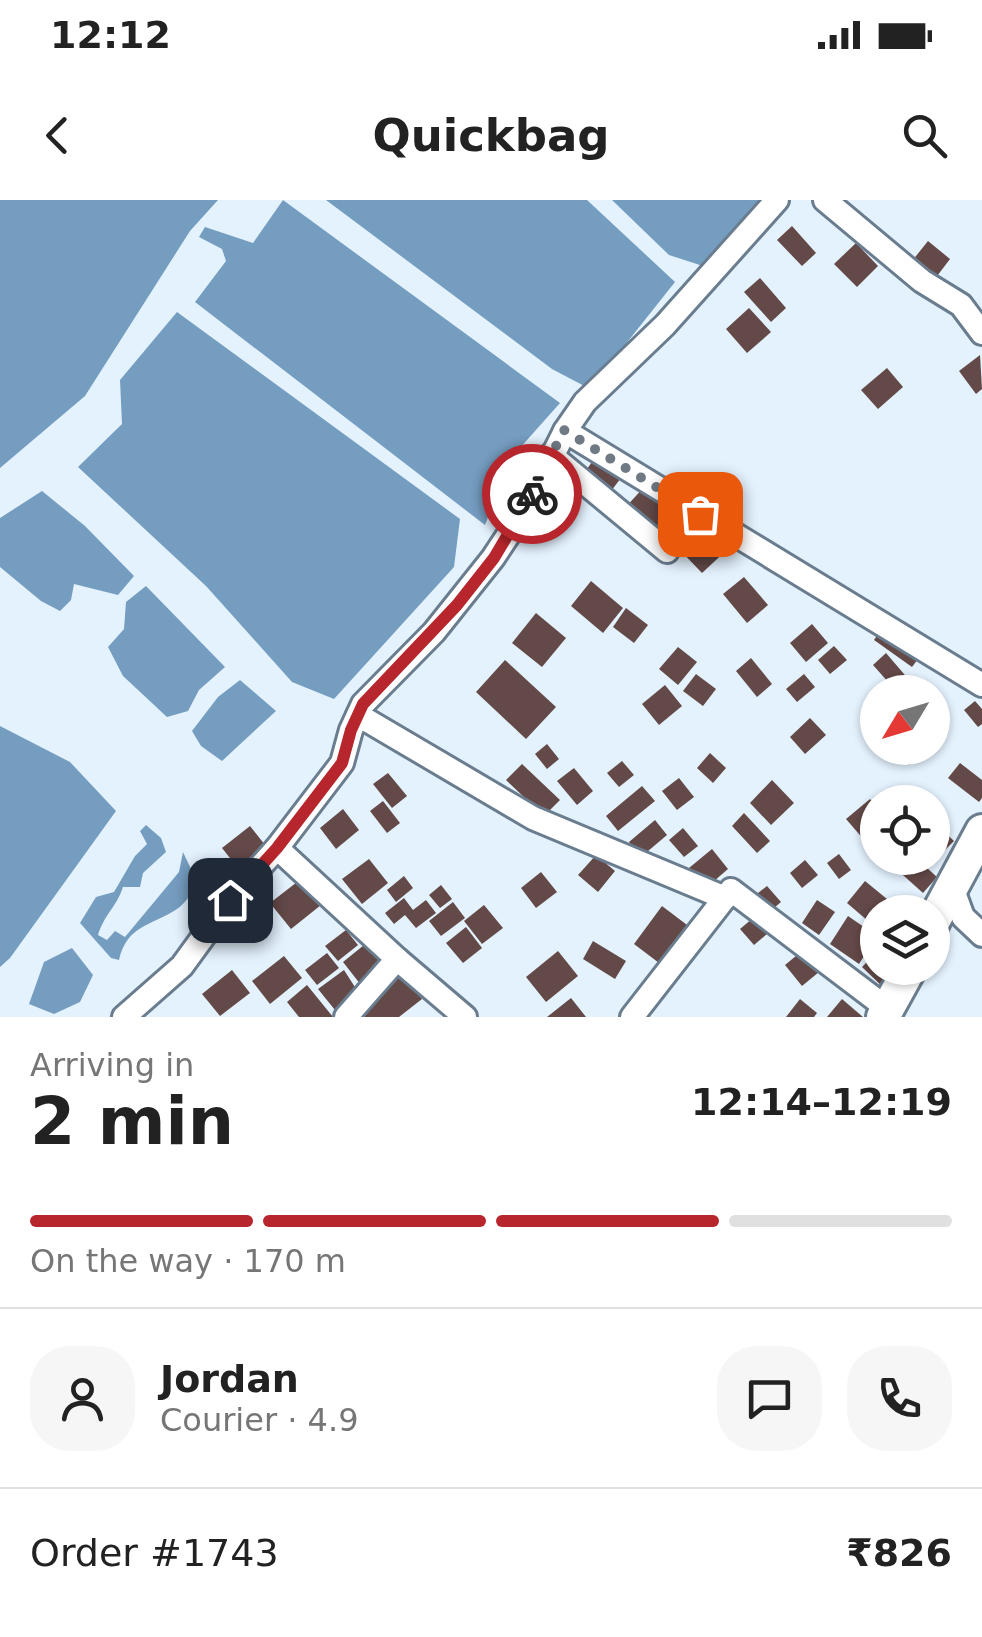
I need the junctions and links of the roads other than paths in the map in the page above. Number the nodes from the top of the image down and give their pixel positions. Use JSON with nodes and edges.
{"nodes":[{"id":1,"x":777,"y":200,"type":"edge"},
{"id":2,"x":824,"y":200,"type":"edge"},
{"id":3,"x":982,"y":333,"type":"edge"},
{"id":4,"x":564,"y":430,"type":"junction"},
{"id":5,"x":551,"y":454,"type":"junction"},
{"id":6,"x":667,"y":551,"type":"dead end"},
{"id":7,"x":982,"y":685,"type":"edge"},
{"id":8,"x":358,"y":715,"type":"junction"},
{"id":9,"x":982,"y":831,"type":"edge"},
{"id":10,"x":277,"y":848,"type":"junction"},
{"id":11,"x":952,"y":888,"type":"junction"},
{"id":12,"x":948,"y":895,"type":"edge"},
{"id":13,"x":725,"y":898,"type":"junction"},
{"id":14,"x":982,"y":934,"type":"edge"},
{"id":15,"x":397,"y":960,"type":"junction"},
{"id":16,"x":901,"y":985,"type":"edge"},
{"id":17,"x":886,"y":1013,"type":"edge"},
{"id":18,"x":124,"y":1017,"type":"edge"},
{"id":19,"x":346,"y":1017,"type":"edge"},
{"id":20,"x":465,"y":1017,"type":"edge"},
{"id":21,"x":632,"y":1017,"type":"edge"}],
"edges":[{"from":1,"to":4,"type":"street"},
{"from":2,"to":3,"type":"street"},
{"from":4,"to":5,"type":"street"},
{"from":4,"to":7,"type":"street"},
{"from":5,"to":6,"type":"street"},
{"from":5,"to":8,"type":"street"},
{"from":8,"to":10,"type":"street"},
{"from":8,"to":13,"type":"street"},
{"from":9,"to":11,"type":"main road"},
{"from":10,"to":15,"type":"street"},
{"from":10,"to":18,"type":"street"},
{"from":11,"to":12,"type":"main road"},
{"from":11,"to":14,"type":"street"},
{"from":13,"to":17,"type":"street"},
{"from":13,"to":21,"type":"street"},
{"from":15,"to":19,"type":"street"},
{"from":15,"to":20,"type":"street"},
{"from":16,"to":17,"type":"main road"}]}
